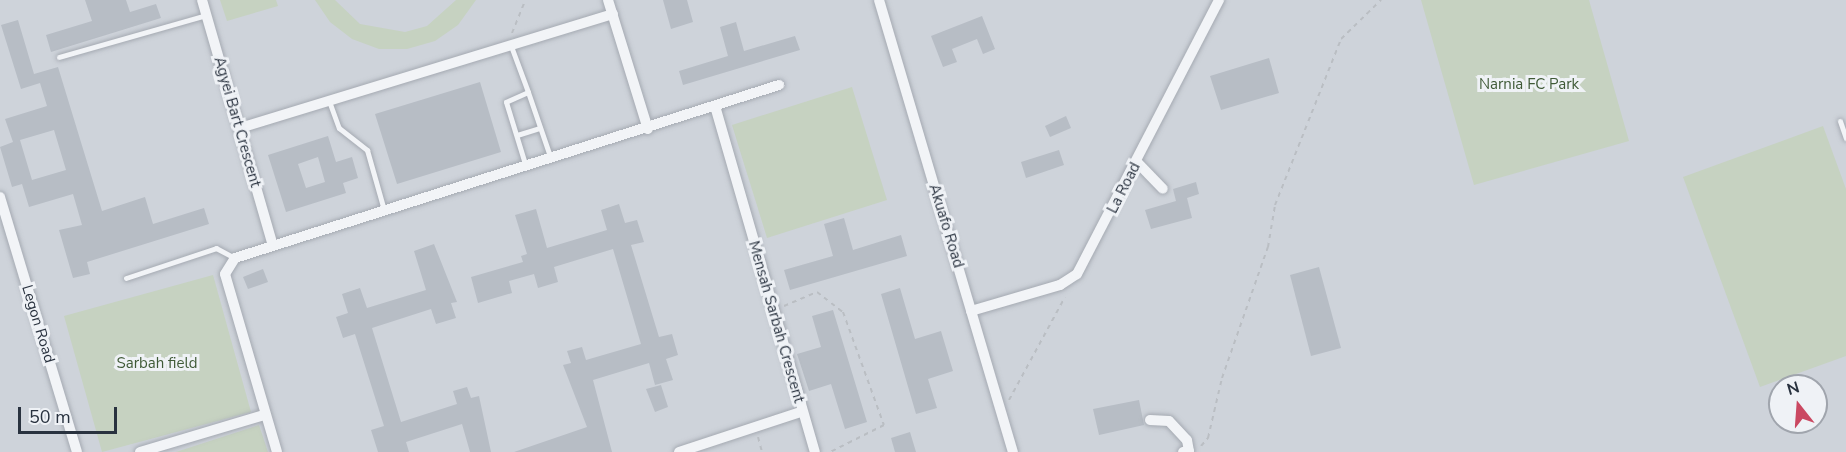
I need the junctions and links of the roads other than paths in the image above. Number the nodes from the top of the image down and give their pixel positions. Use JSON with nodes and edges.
{"nodes":[{"id":1,"x":202,"y":0,"type":"edge"},
{"id":2,"x":608,"y":0,"type":"edge"},
{"id":3,"x":879,"y":0,"type":"edge"},
{"id":4,"x":1219,"y":0,"type":"edge"},
{"id":5,"x":613,"y":14,"type":"junction"},
{"id":6,"x":206,"y":15,"type":"junction"},
{"id":7,"x":511,"y":46,"type":"junction"},
{"id":8,"x":58,"y":57,"type":"dead end"},
{"id":9,"x":779,"y":85,"type":"dead end"},
{"id":10,"x":528,"y":92,"type":"junction"},
{"id":11,"x":329,"y":101,"type":"junction"},
{"id":12,"x":715,"y":106,"type":"junction"},
{"id":13,"x":1840,"y":122,"type":"dead end"},
{"id":14,"x":240,"y":128,"type":"junction"},
{"id":15,"x":540,"y":128,"type":"junction"},
{"id":16,"x":648,"y":129,"type":"junction"},
{"id":17,"x":517,"y":135,"type":"junction"},
{"id":18,"x":1846,"y":138,"type":"edge"},
{"id":19,"x":552,"y":160,"type":"junction"},
{"id":20,"x":1137,"y":162,"type":"junction"},
{"id":21,"x":526,"y":168,"type":"junction"},
{"id":22,"x":1163,"y":189,"type":"dead end"},
{"id":23,"x":0,"y":197,"type":"edge"},
{"id":24,"x":385,"y":211,"type":"junction"},
{"id":25,"x":272,"y":243,"type":"junction"},
{"id":26,"x":235,"y":258,"type":"junction"},
{"id":27,"x":126,"y":278,"type":"dead end"},
{"id":28,"x":971,"y":310,"type":"junction"},
{"id":29,"x":801,"y":412,"type":"junction"},
{"id":30,"x":264,"y":415,"type":"junction"},
{"id":31,"x":1150,"y":420,"type":"dead end"},
{"id":32,"x":1186,"y":451,"type":"edge"},
{"id":33,"x":77,"y":452,"type":"edge"},
{"id":34,"x":140,"y":452,"type":"edge"},
{"id":35,"x":277,"y":452,"type":"edge"},
{"id":36,"x":679,"y":452,"type":"edge"},
{"id":37,"x":815,"y":452,"type":"edge"},
{"id":38,"x":1013,"y":452,"type":"edge"}],
"edges":[{"from":1,"to":6,"type":"street","name":"Agyei Bart Crescent"},
{"from":2,"to":5,"type":"street"},
{"from":3,"to":28,"type":"street","name":"Akuafo Road"},
{"from":4,"to":20,"type":"street","name":"La Road"},
{"from":5,"to":7,"type":"street"},
{"from":5,"to":16,"type":"street"},
{"from":6,"to":8,"type":"lane"},
{"from":6,"to":14,"type":"street","name":"Agyei Bart Crescent"},
{"from":7,"to":10,"type":"lane"},
{"from":7,"to":11,"type":"street"},
{"from":9,"to":12,"type":"street"},
{"from":10,"to":15,"type":"lane"},
{"from":10,"to":17,"type":"lane"},
{"from":11,"to":14,"type":"street"},
{"from":11,"to":24,"type":"lane"},
{"from":12,"to":16,"type":"street"},
{"from":12,"to":29,"type":"street","name":"Mensah Sarbah Crescent"},
{"from":13,"to":18,"type":"lane"},
{"from":14,"to":25,"type":"street","name":"Agyei Bart Crescent"},
{"from":15,"to":17,"type":"lane"},
{"from":15,"to":19,"type":"lane"},
{"from":16,"to":19,"type":"street"},
{"from":17,"to":21,"type":"lane"},
{"from":19,"to":21,"type":"street"},
{"from":20,"to":22,"type":"street"},
{"from":20,"to":28,"type":"street","name":"La Road"},
{"from":21,"to":24,"type":"street"},
{"from":23,"to":33,"type":"street","name":"Legon Road"},
{"from":24,"to":25,"type":"street"},
{"from":25,"to":26,"type":"street"},
{"from":26,"to":27,"type":"lane"},
{"from":26,"to":30,"type":"street"},
{"from":28,"to":38,"type":"street","name":"Akuafo Road"},
{"from":29,"to":36,"type":"street","name":"Mensah Sarbah Crescent"},
{"from":29,"to":37,"type":"street"},
{"from":30,"to":34,"type":"street"},
{"from":30,"to":35,"type":"street"},
{"from":31,"to":32,"type":"street"}]}
